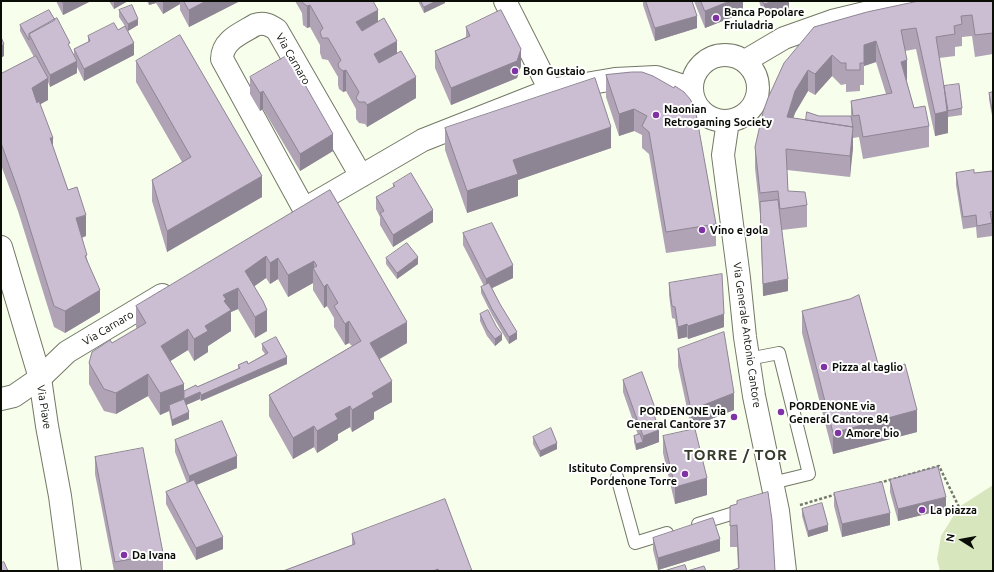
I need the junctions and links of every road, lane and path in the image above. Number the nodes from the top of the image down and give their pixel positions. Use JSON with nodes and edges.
{"nodes":[{"id":1,"x":505,"y":1,"type":"edge"},
{"id":2,"x":914,"y":1,"type":"edge"},
{"id":3,"x":855,"y":8,"type":"edge"},
{"id":4,"x":745,"y":61,"type":"junction"},
{"id":5,"x":692,"y":89,"type":"junction"},
{"id":6,"x":550,"y":90,"type":"junction"},
{"id":7,"x":728,"y":121,"type":"junction"},
{"id":8,"x":361,"y":176,"type":"junction"},
{"id":9,"x":1,"y":246,"type":"edge"},
{"id":10,"x":182,"y":283,"type":"edge"},
{"id":11,"x":748,"y":359,"type":"junction"},
{"id":12,"x":40,"y":378,"type":"junction"},
{"id":13,"x":1,"y":399,"type":"edge"},
{"id":14,"x":617,"y":477,"type":"dead end"},
{"id":15,"x":878,"y":483,"type":"edge"},
{"id":16,"x":839,"y":494,"type":"edge"},
{"id":17,"x":768,"y":501,"type":"junction"},
{"id":18,"x":959,"y":507,"type":"dead end"},
{"id":19,"x":70,"y":571,"type":"edge"},
{"id":20,"x":785,"y":571,"type":"edge"}],
"edges":[{"from":1,"to":6,"type":"street"},
{"from":2,"to":3,"type":"street"},
{"from":3,"to":4,"type":"street"},
{"from":4,"to":5,"type":"street"},
{"from":4,"to":7,"type":"street"},
{"from":5,"to":6,"type":"street","name":"Via Carnaro"},
{"from":5,"to":7,"type":"street"},
{"from":6,"to":8,"type":"street","name":"Via Carnaro"},
{"from":7,"to":11,"type":"street","name":"Via Generale Antonio Cantore"},
{"from":8,"to":8,"type":"street","name":"Via Carnaro"},
{"from":9,"to":12,"type":"street","name":"Via Piave"},
{"from":10,"to":12,"type":"street","name":"Via Carnaro"},
{"from":11,"to":17,"type":"street","name":"Via Generale Antonio Cantore"},
{"from":11,"to":17,"type":"lane"},
{"from":12,"to":13,"type":"street","name":"Via Carnaro"},
{"from":12,"to":19,"type":"street","name":"Via Piave"},
{"from":14,"to":17,"type":"lane"},
{"from":15,"to":18,"type":"path"},
{"from":16,"to":17,"type":"path"},
{"from":17,"to":20,"type":"street","name":"Via Generale Antonio Cantore"}]}
